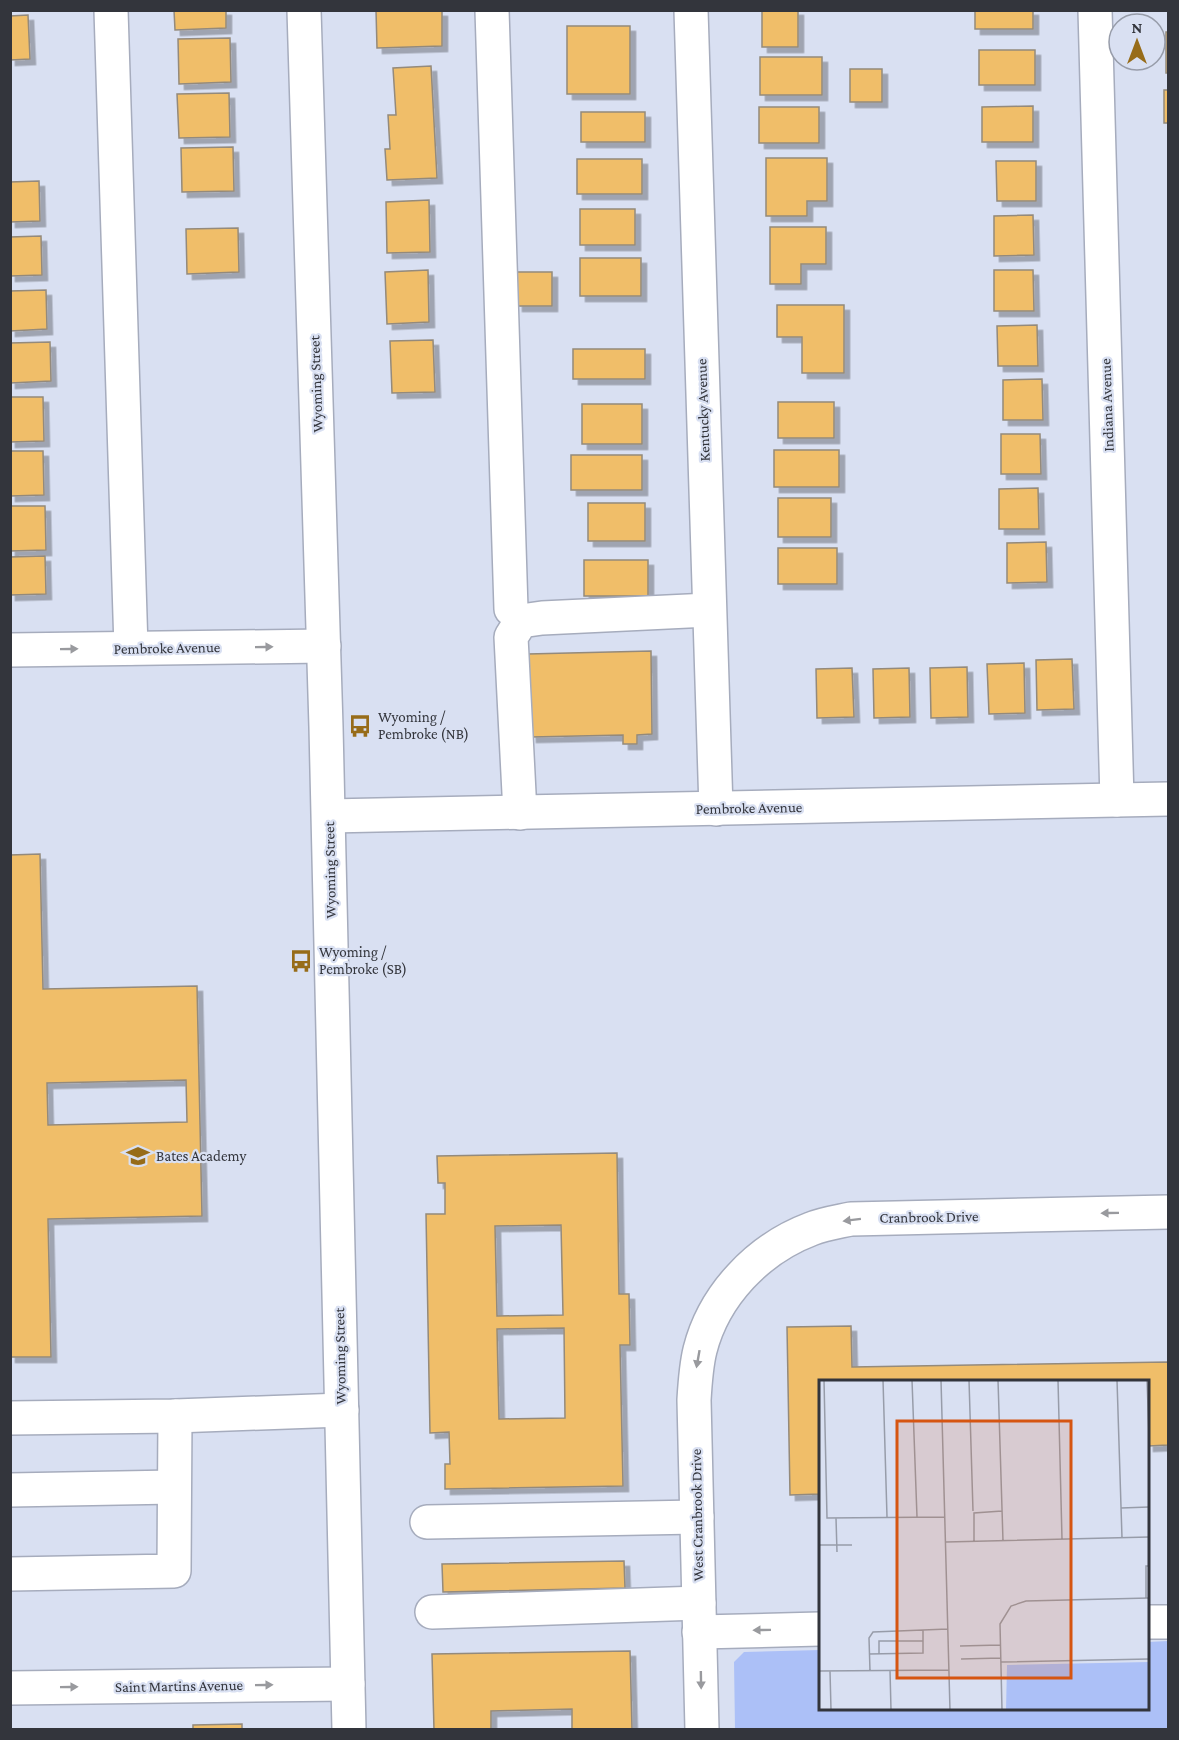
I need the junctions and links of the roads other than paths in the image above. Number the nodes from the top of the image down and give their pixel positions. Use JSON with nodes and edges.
{"nodes":[{"id":1,"x":111,"y":10,"type":"edge"},
{"id":2,"x":304,"y":10,"type":"edge"},
{"id":3,"x":492,"y":10,"type":"edge"},
{"id":4,"x":690,"y":10,"type":"edge"},
{"id":5,"x":1095,"y":10,"type":"edge"},
{"id":6,"x":512,"y":609,"type":"dead end"},
{"id":7,"x":709,"y":610,"type":"junction"},
{"id":8,"x":324,"y":646,"type":"junction"},
{"id":9,"x":131,"y":648,"type":"junction"},
{"id":10,"x":10,"y":650,"type":"edge"},
{"id":11,"x":1168,"y":799,"type":"edge"},
{"id":12,"x":1117,"y":800,"type":"junction"},
{"id":13,"x":716,"y":809,"type":"junction"},
{"id":14,"x":520,"y":813,"type":"junction"},
{"id":15,"x":329,"y":816,"type":"junction"},
{"id":16,"x":1168,"y":1212,"type":"edge"},
{"id":17,"x":719,"y":1305,"type":"joint"},
{"id":18,"x":342,"y":1410,"type":"junction"},
{"id":19,"x":175,"y":1416,"type":"junction"},
{"id":20,"x":10,"y":1418,"type":"edge"},
{"id":21,"x":174,"y":1487,"type":"junction"},
{"id":22,"x":10,"y":1490,"type":"edge"},
{"id":23,"x":697,"y":1517,"type":"junction"},
{"id":24,"x":427,"y":1522,"type":"dead end"},
{"id":25,"x":10,"y":1574,"type":"edge"},
{"id":26,"x":432,"y":1612,"type":"dead end"},
{"id":27,"x":699,"y":1617,"type":"junction"},
{"id":28,"x":1149,"y":1622,"type":"edge"},
{"id":29,"x":1168,"y":1622,"type":"edge"},
{"id":30,"x":819,"y":1629,"type":"edge"},
{"id":31,"x":348,"y":1684,"type":"junction"},
{"id":32,"x":10,"y":1688,"type":"edge"},
{"id":33,"x":349,"y":1730,"type":"edge"},
{"id":34,"x":702,"y":1730,"type":"edge"}],
"edges":[{"from":1,"to":9,"type":"street"},
{"from":2,"to":8,"type":"street","name":"Wyoming Street"},
{"from":3,"to":6,"type":"street"},
{"from":4,"to":7,"type":"street","name":"Kentucky Avenue"},
{"from":5,"to":12,"type":"street","name":"Indiana Avenue"},
{"from":7,"to":13,"type":"street","name":"Kentucky Avenue"},
{"from":7,"to":14,"type":"street"},
{"from":9,"to":8,"type":"street","name":"Pembroke Avenue","one_way":true},
{"from":8,"to":15,"type":"street","name":"Wyoming Street"},
{"from":10,"to":9,"type":"street","name":"Pembroke Avenue","one_way":true},
{"from":11,"to":12,"type":"street","name":"Pembroke Avenue"},
{"from":12,"to":13,"type":"street","name":"Pembroke Avenue"},
{"from":13,"to":14,"type":"street","name":"Pembroke Avenue"},
{"from":14,"to":15,"type":"street","name":"Pembroke Avenue"},
{"from":15,"to":18,"type":"street","name":"Wyoming Street"},
{"from":16,"to":17,"type":"street","name":"Cranbrook Drive","one_way":true},
{"from":17,"to":23,"type":"street","name":"West Cranbrook Drive","one_way":true},
{"from":18,"to":19,"type":"street"},
{"from":18,"to":31,"type":"street","name":"Wyoming Street"},
{"from":19,"to":20,"type":"street"},
{"from":19,"to":21,"type":"street"},
{"from":21,"to":22,"type":"street"},
{"from":21,"to":25,"type":"street"},
{"from":23,"to":24,"type":"street"},
{"from":23,"to":27,"type":"street","name":"West Cranbrook Drive"},
{"from":26,"to":27,"type":"street"},
{"from":30,"to":27,"type":"street","one_way":true},
{"from":27,"to":34,"type":"street","name":"West Cranbrook Drive","one_way":true},
{"from":28,"to":29,"type":"street"},
{"from":32,"to":31,"type":"street","name":"Saint Martins Avenue","one_way":true},
{"from":31,"to":33,"type":"street","name":"Wyoming Street"}]}
